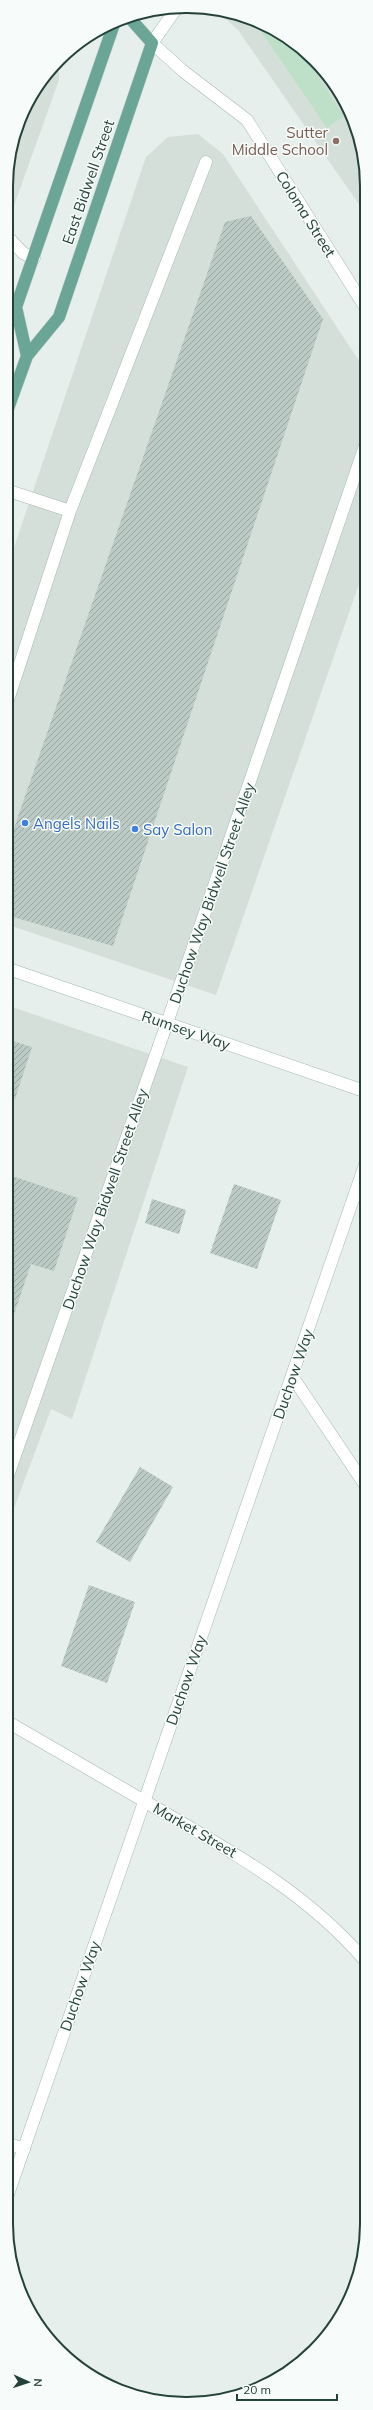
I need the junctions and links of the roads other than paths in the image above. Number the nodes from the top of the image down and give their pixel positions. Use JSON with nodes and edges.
{"nodes":[{"id":1,"x":173,"y":13,"type":"edge"},
{"id":2,"x":133,"y":21,"type":"edge"},
{"id":3,"x":112,"y":30,"type":"edge"},
{"id":4,"x":152,"y":43,"type":"junction"},
{"id":5,"x":206,"y":162,"type":"dead end"},
{"id":6,"x":13,"y":242,"type":"edge"},
{"id":7,"x":34,"y":258,"type":"junction"},
{"id":8,"x":360,"y":299,"type":"edge"},
{"id":9,"x":28,"y":356,"type":"junction"},
{"id":10,"x":13,"y":396,"type":"edge"},
{"id":11,"x":360,"y":460,"type":"edge"},
{"id":12,"x":13,"y":492,"type":"edge"},
{"id":13,"x":70,"y":511,"type":"junction"},
{"id":14,"x":13,"y":685,"type":"edge"},
{"id":15,"x":13,"y":970,"type":"edge"},
{"id":16,"x":167,"y":1023,"type":"junction"},
{"id":17,"x":360,"y":1090,"type":"edge"},
{"id":18,"x":360,"y":1179,"type":"edge"},
{"id":19,"x":292,"y":1376,"type":"junction"},
{"id":20,"x":13,"y":1461,"type":"edge"},
{"id":21,"x":360,"y":1478,"type":"edge"},
{"id":22,"x":13,"y":1725,"type":"edge"},
{"id":23,"x":144,"y":1801,"type":"junction"},
{"id":24,"x":360,"y":1955,"type":"edge"},
{"id":25,"x":13,"y":2145,"type":"edge"},
{"id":26,"x":24,"y":2149,"type":"junction"},
{"id":27,"x":13,"y":2180,"type":"edge"}],
"edges":[{"from":1,"to":4,"type":"street"},
{"from":2,"to":4,"type":"main road"},
{"from":3,"to":7,"type":"main road","name":"East Bidwell Street"},
{"from":4,"to":8,"type":"street","name":"Coloma Street"},
{"from":4,"to":9,"type":"main road","name":"East Bidwell Street"},
{"from":5,"to":13,"type":"street"},
{"from":6,"to":7,"type":"street"},
{"from":7,"to":9,"type":"main road","name":"East Bidwell Street"},
{"from":9,"to":10,"type":"main road","name":"East Bidwell Street"},
{"from":11,"to":16,"type":"street","name":"Duchow Way Bidwell Street Alley"},
{"from":12,"to":13,"type":"street"},
{"from":13,"to":14,"type":"street"},
{"from":15,"to":16,"type":"street","name":"Rumsey Way"},
{"from":16,"to":17,"type":"street","name":"Rumsey Way"},
{"from":16,"to":20,"type":"street","name":"Duchow Way Bidwell Street Alley"},
{"from":18,"to":19,"type":"street","name":"Duchow Way"},
{"from":19,"to":21,"type":"street"},
{"from":19,"to":23,"type":"street","name":"Duchow Way"},
{"from":22,"to":23,"type":"street","name":"Market Street"},
{"from":23,"to":24,"type":"street","name":"Market Street"},
{"from":23,"to":26,"type":"street","name":"Duchow Way"},
{"from":25,"to":26,"type":"street"},
{"from":26,"to":27,"type":"street","name":"Duchow Way"}]}
